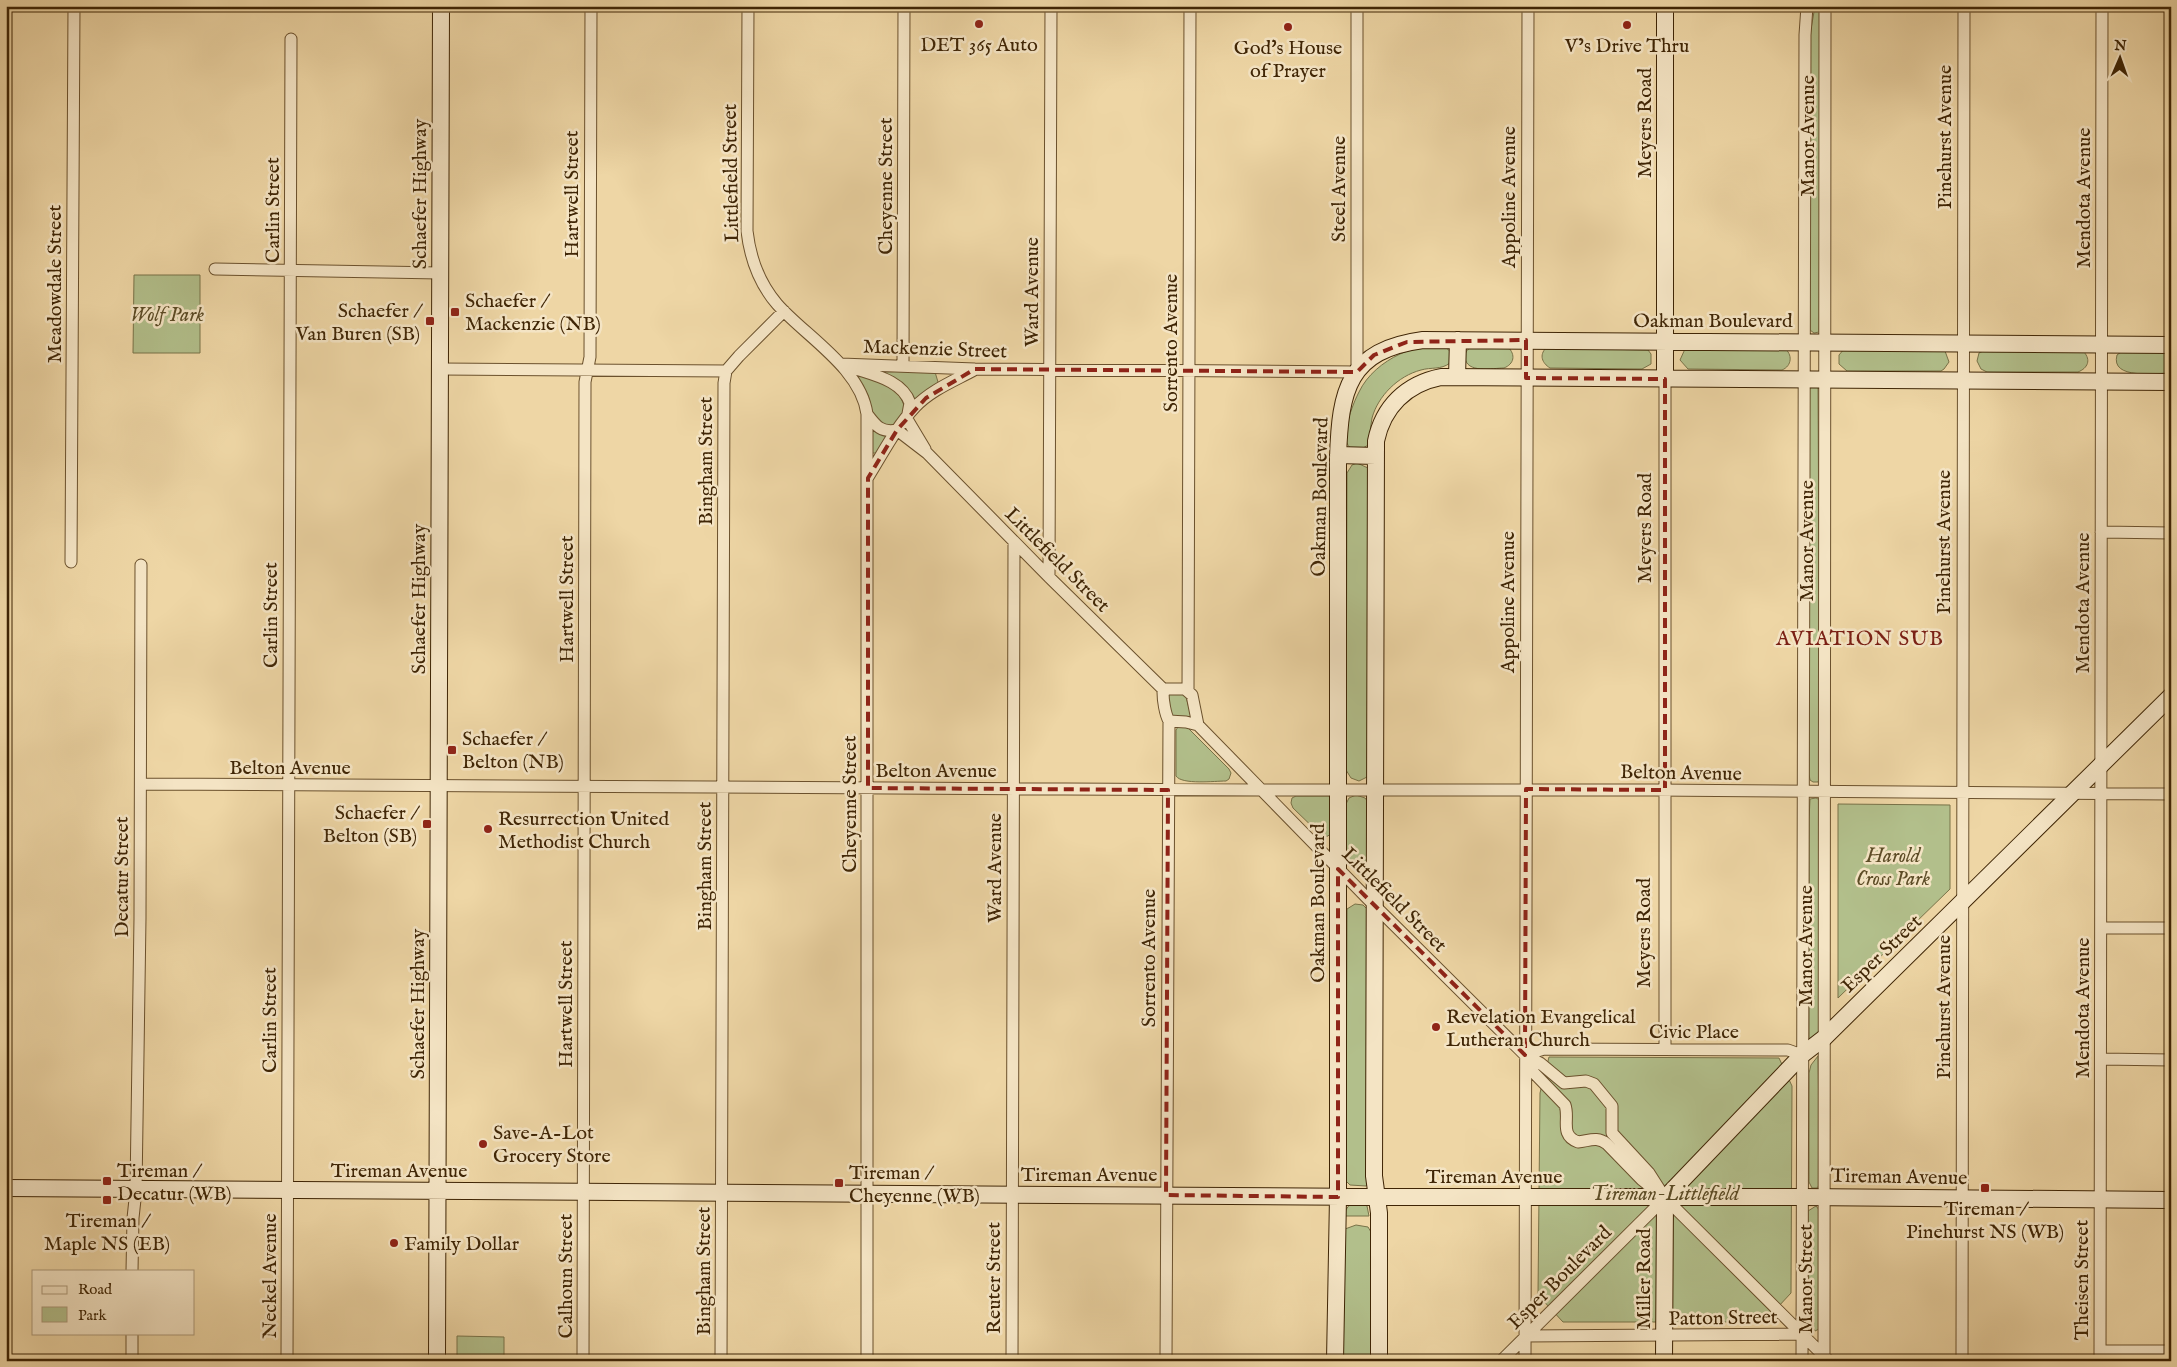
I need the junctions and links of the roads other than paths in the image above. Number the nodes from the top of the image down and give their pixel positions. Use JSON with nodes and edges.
{"nodes":[{"id":1,"x":74,"y":6,"type":"edge"},
{"id":2,"x":441,"y":6,"type":"edge"},
{"id":3,"x":591,"y":6,"type":"edge"},
{"id":4,"x":748,"y":6,"type":"edge"},
{"id":5,"x":904,"y":6,"type":"edge"},
{"id":6,"x":1051,"y":6,"type":"edge"},
{"id":7,"x":1190,"y":6,"type":"edge"},
{"id":8,"x":1357,"y":6,"type":"edge"},
{"id":9,"x":1528,"y":6,"type":"edge"},
{"id":10,"x":1665,"y":6,"type":"edge"},
{"id":11,"x":1807,"y":6,"type":"edge"},
{"id":12,"x":1825,"y":6,"type":"edge"},
{"id":13,"x":1964,"y":6,"type":"edge"},
{"id":14,"x":2102,"y":6,"type":"edge"},
{"id":15,"x":291,"y":39,"type":"dead end"},
{"id":16,"x":215,"y":270,"type":"dead end"},
{"id":17,"x":290,"y":271,"type":"junction"},
{"id":18,"x":440,"y":273,"type":"junction"},
{"id":19,"x":784,"y":311,"type":"junction"},
{"id":20,"x":1458,"y":340,"type":"junction"},
{"id":21,"x":1526,"y":340,"type":"junction"},
{"id":22,"x":1665,"y":341,"type":"junction"},
{"id":23,"x":1803,"y":342,"type":"junction"},
{"id":24,"x":1824,"y":342,"type":"junction"},
{"id":25,"x":1962,"y":343,"type":"junction"},
{"id":26,"x":2101,"y":344,"type":"junction"},
{"id":27,"x":2171,"y":345,"type":"edge"},
{"id":28,"x":841,"y":364,"type":"junction"},
{"id":29,"x":903,"y":366,"type":"junction"},
{"id":30,"x":440,"y":369,"type":"junction"},
{"id":31,"x":975,"y":369,"type":"junction"},
{"id":32,"x":587,"y":370,"type":"junction"},
{"id":33,"x":1049,"y":370,"type":"junction"},
{"id":34,"x":726,"y":371,"type":"junction"},
{"id":35,"x":1188,"y":371,"type":"junction"},
{"id":36,"x":1357,"y":372,"type":"junction"},
{"id":37,"x":1457,"y":377,"type":"junction"},
{"id":38,"x":1526,"y":378,"type":"junction"},
{"id":39,"x":1665,"y":379,"type":"junction"},
{"id":40,"x":1803,"y":380,"type":"junction"},
{"id":41,"x":1825,"y":380,"type":"junction"},
{"id":42,"x":1962,"y":380,"type":"junction"},
{"id":43,"x":2101,"y":382,"type":"junction"},
{"id":44,"x":2171,"y":382,"type":"edge"},
{"id":45,"x":867,"y":414,"type":"junction"},
{"id":46,"x":907,"y":418,"type":"junction"},
{"id":47,"x":897,"y":430,"type":"junction"},
{"id":48,"x":927,"y":453,"type":"junction"},
{"id":49,"x":1338,"y":455,"type":"junction"},
{"id":50,"x":1376,"y":456,"type":"junction"},
{"id":51,"x":868,"y":478,"type":"junction"},
{"id":52,"x":2101,"y":532,"type":"junction"},
{"id":53,"x":2171,"y":533,"type":"edge"},
{"id":54,"x":1014,"y":542,"type":"junction"},
{"id":55,"x":71,"y":562,"type":"dead end"},
{"id":56,"x":140,"y":565,"type":"dead end"},
{"id":57,"x":1049,"y":577,"type":"junction"},
{"id":58,"x":1188,"y":686,"type":"junction"},
{"id":59,"x":1165,"y":691,"type":"junction"},
{"id":60,"x":2171,"y":696,"type":"edge"},
{"id":61,"x":1169,"y":721,"type":"junction"},
{"id":62,"x":1198,"y":725,"type":"junction"},
{"id":63,"x":2101,"y":766,"type":"junction"},
{"id":64,"x":140,"y":784,"type":"junction"},
{"id":65,"x":289,"y":785,"type":"junction"},
{"id":66,"x":439,"y":786,"type":"junction"},
{"id":67,"x":584,"y":787,"type":"junction"},
{"id":68,"x":723,"y":787,"type":"junction"},
{"id":69,"x":868,"y":788,"type":"junction"},
{"id":70,"x":1013,"y":789,"type":"junction"},
{"id":71,"x":1375,"y":789,"type":"junction"},
{"id":72,"x":1526,"y":789,"type":"junction"},
{"id":73,"x":1168,"y":790,"type":"junction"},
{"id":74,"x":1261,"y":790,"type":"junction"},
{"id":75,"x":1338,"y":790,"type":"junction"},
{"id":76,"x":1665,"y":790,"type":"junction"},
{"id":77,"x":1803,"y":792,"type":"junction"},
{"id":78,"x":1824,"y":792,"type":"junction"},
{"id":79,"x":1962,"y":792,"type":"junction"},
{"id":80,"x":2073,"y":793,"type":"junction"},
{"id":81,"x":2101,"y":794,"type":"junction"},
{"id":82,"x":2171,"y":794,"type":"edge"},
{"id":83,"x":1338,"y":869,"type":"junction"},
{"id":84,"x":1962,"y":903,"type":"junction"},
{"id":85,"x":1375,"y":906,"type":"junction"},
{"id":86,"x":2101,"y":928,"type":"junction"},
{"id":87,"x":2171,"y":928,"type":"edge"},
{"id":88,"x":1824,"y":1038,"type":"junction"},
{"id":89,"x":1664,"y":1049,"type":"junction"},
{"id":90,"x":1525,"y":1055,"type":"junction"},
{"id":91,"x":1802,"y":1055,"type":"junction"},
{"id":92,"x":2101,"y":1059,"type":"junction"},
{"id":93,"x":2171,"y":1060,"type":"edge"},
{"id":94,"x":6,"y":1188,"type":"edge"},
{"id":95,"x":136,"y":1190,"type":"junction"},
{"id":96,"x":288,"y":1191,"type":"junction"},
{"id":97,"x":438,"y":1192,"type":"junction"},
{"id":98,"x":584,"y":1192,"type":"junction"},
{"id":99,"x":722,"y":1193,"type":"junction"},
{"id":100,"x":867,"y":1193,"type":"junction"},
{"id":101,"x":1012,"y":1195,"type":"junction"},
{"id":102,"x":1166,"y":1196,"type":"junction"},
{"id":103,"x":1802,"y":1196,"type":"junction"},
{"id":104,"x":1338,"y":1197,"type":"junction"},
{"id":105,"x":1378,"y":1197,"type":"junction"},
{"id":106,"x":1526,"y":1197,"type":"junction"},
{"id":107,"x":1824,"y":1197,"type":"junction"},
{"id":108,"x":1665,"y":1198,"type":"junction"},
{"id":109,"x":1962,"y":1198,"type":"junction"},
{"id":110,"x":2100,"y":1200,"type":"junction"},
{"id":111,"x":2171,"y":1200,"type":"edge"},
{"id":112,"x":132,"y":1270,"type":"edge"},
{"id":113,"x":132,"y":1334,"type":"edge"},
{"id":114,"x":1802,"y":1334,"type":"junction"},
{"id":115,"x":1525,"y":1336,"type":"junction"},
{"id":116,"x":1664,"y":1336,"type":"junction"},
{"id":117,"x":2171,"y":1351,"type":"edge"},
{"id":118,"x":2100,"y":1356,"type":"edge"},
{"id":119,"x":1825,"y":1359,"type":"edge"},
{"id":120,"x":132,"y":1361,"type":"edge"},
{"id":121,"x":287,"y":1361,"type":"edge"},
{"id":122,"x":437,"y":1361,"type":"edge"},
{"id":123,"x":583,"y":1361,"type":"edge"},
{"id":124,"x":721,"y":1361,"type":"edge"},
{"id":125,"x":867,"y":1361,"type":"edge"},
{"id":126,"x":1012,"y":1361,"type":"edge"},
{"id":127,"x":1166,"y":1361,"type":"edge"},
{"id":128,"x":1335,"y":1361,"type":"edge"},
{"id":129,"x":1379,"y":1361,"type":"edge"},
{"id":130,"x":1500,"y":1361,"type":"edge"},
{"id":131,"x":1525,"y":1361,"type":"edge"},
{"id":132,"x":1664,"y":1361,"type":"edge"},
{"id":133,"x":1802,"y":1361,"type":"edge"},
{"id":134,"x":1962,"y":1361,"type":"edge"}],
"edges":[{"from":1,"to":55,"type":"street","name":"Meadowdale Street"},
{"from":2,"to":18,"type":"street","name":"Schaefer Highway"},
{"from":3,"to":32,"type":"street","name":"Hartwell Street"},
{"from":4,"to":19,"type":"street","name":"Littlefield Street"},
{"from":5,"to":29,"type":"street","name":"Cheyenne Street"},
{"from":6,"to":33,"type":"street","name":"Ward Avenue"},
{"from":7,"to":35,"type":"street","name":"Sorrento Avenue"},
{"from":8,"to":36,"type":"street","name":"Steel Avenue"},
{"from":9,"to":21,"type":"street","name":"Appoline Avenue"},
{"from":10,"to":22,"type":"street","name":"Meyers Road"},
{"from":11,"to":23,"type":"street","name":"Manor Avenue"},
{"from":12,"to":24,"type":"street","name":"Manor Avenue"},
{"from":13,"to":25,"type":"street","name":"Pinehurst Avenue"},
{"from":14,"to":26,"type":"street","name":"Mendota Avenue"},
{"from":15,"to":17,"type":"street","name":"Carlin Street"},
{"from":16,"to":17,"type":"street"},
{"from":17,"to":18,"type":"street"},
{"from":17,"to":65,"type":"street","name":"Carlin Street"},
{"from":18,"to":30,"type":"street","name":"Schaefer Highway"},
{"from":19,"to":28,"type":"street","name":"Littlefield Street"},
{"from":19,"to":34,"type":"street"},
{"from":20,"to":21,"type":"street","name":"Oakman Boulevard"},
{"from":20,"to":36,"type":"street","name":"Oakman Boulevard"},
{"from":20,"to":37,"type":"street"},
{"from":21,"to":22,"type":"street","name":"Oakman Boulevard"},
{"from":21,"to":38,"type":"street","name":"Appoline Avenue"},
{"from":22,"to":23,"type":"street","name":"Oakman Boulevard"},
{"from":22,"to":39,"type":"street","name":"Meyers Road"},
{"from":23,"to":24,"type":"street","name":"Oakman Boulevard"},
{"from":23,"to":40,"type":"street","name":"Manor Avenue"},
{"from":24,"to":25,"type":"street","name":"Oakman Boulevard"},
{"from":24,"to":41,"type":"street","name":"Manor Avenue"},
{"from":25,"to":26,"type":"street","name":"Oakman Boulevard"},
{"from":25,"to":42,"type":"street","name":"Pinehurst Avenue"},
{"from":26,"to":27,"type":"street","name":"Oakman Boulevard"},
{"from":26,"to":43,"type":"street","name":"Mendota Avenue"},
{"from":28,"to":29,"type":"street","name":"Mackenzie Street"},
{"from":28,"to":45,"type":"street","name":"Littlefield Street"},
{"from":28,"to":46,"type":"street","name":"Littlefield Street"},
{"from":29,"to":31,"type":"street","name":"Mackenzie Street"},
{"from":30,"to":32,"type":"street"},
{"from":30,"to":66,"type":"street","name":"Schaefer Highway"},
{"from":31,"to":33,"type":"street","name":"Mackenzie Street"},
{"from":31,"to":46,"type":"street"},
{"from":32,"to":34,"type":"street"},
{"from":32,"to":67,"type":"street","name":"Hartwell Street"},
{"from":33,"to":35,"type":"street","name":"Mackenzie Street"},
{"from":33,"to":57,"type":"street","name":"Ward Avenue"},
{"from":34,"to":68,"type":"street","name":"Bingham Street"},
{"from":35,"to":36,"type":"street","name":"Mackenzie Street"},
{"from":35,"to":58,"type":"street","name":"Sorrento Avenue"},
{"from":36,"to":49,"type":"street","name":"Oakman Boulevard"},
{"from":37,"to":38,"type":"street"},
{"from":37,"to":50,"type":"street"},
{"from":38,"to":39,"type":"street"},
{"from":38,"to":72,"type":"street","name":"Appoline Avenue"},
{"from":39,"to":40,"type":"street"},
{"from":39,"to":76,"type":"street","name":"Meyers Road"},
{"from":40,"to":41,"type":"street"},
{"from":40,"to":77,"type":"street","name":"Manor Avenue"},
{"from":41,"to":42,"type":"street"},
{"from":41,"to":78,"type":"street","name":"Manor Avenue"},
{"from":42,"to":43,"type":"street"},
{"from":42,"to":79,"type":"street","name":"Pinehurst Avenue"},
{"from":43,"to":44,"type":"street"},
{"from":43,"to":52,"type":"street","name":"Mendota Avenue"},
{"from":45,"to":47,"type":"street","name":"Littlefield Street"},
{"from":45,"to":51,"type":"street","name":"Cheyenne Street"},
{"from":46,"to":47,"type":"street"},
{"from":46,"to":48,"type":"street","name":"Littlefield Street"},
{"from":47,"to":48,"type":"street","name":"Littlefield Street"},
{"from":47,"to":51,"type":"street"},
{"from":48,"to":54,"type":"street","name":"Littlefield Street"},
{"from":49,"to":50,"type":"street"},
{"from":49,"to":75,"type":"street","name":"Oakman Boulevard"},
{"from":50,"to":71,"type":"street"},
{"from":51,"to":69,"type":"street","name":"Cheyenne Street"},
{"from":52,"to":53,"type":"street"},
{"from":52,"to":63,"type":"street","name":"Mendota Avenue"},
{"from":54,"to":57,"type":"street","name":"Littlefield Street"},
{"from":54,"to":70,"type":"street","name":"Ward Avenue"},
{"from":56,"to":64,"type":"street","name":"Decatur Street"},
{"from":57,"to":59,"type":"street","name":"Littlefield Street"},
{"from":58,"to":59,"type":"street"},
{"from":58,"to":62,"type":"street","name":"Sorrento Avenue"},
{"from":59,"to":61,"type":"street","name":"Sorrento Avenue"},
{"from":60,"to":63,"type":"street","name":"Esper Street"},
{"from":61,"to":62,"type":"street"},
{"from":61,"to":73,"type":"street","name":"Sorrento Avenue"},
{"from":62,"to":74,"type":"street","name":"Littlefield Street"},
{"from":63,"to":80,"type":"street","name":"Esper Street"},
{"from":63,"to":81,"type":"street","name":"Mendota Avenue"},
{"from":64,"to":65,"type":"street","name":"Belton Avenue"},
{"from":64,"to":95,"type":"street","name":"Decatur Street"},
{"from":65,"to":66,"type":"street","name":"Belton Avenue"},
{"from":65,"to":96,"type":"street","name":"Carlin Street"},
{"from":66,"to":67,"type":"street","name":"Belton Avenue"},
{"from":66,"to":97,"type":"street","name":"Schaefer Highway"},
{"from":67,"to":68,"type":"street","name":"Belton Avenue"},
{"from":67,"to":98,"type":"street","name":"Hartwell Street"},
{"from":68,"to":69,"type":"street","name":"Belton Avenue"},
{"from":68,"to":99,"type":"street","name":"Bingham Street"},
{"from":69,"to":70,"type":"street","name":"Belton Avenue"},
{"from":69,"to":100,"type":"street","name":"Cheyenne Street"},
{"from":70,"to":73,"type":"street","name":"Belton Avenue"},
{"from":70,"to":101,"type":"street","name":"Ward Avenue"},
{"from":71,"to":72,"type":"street","name":"Belton Avenue"},
{"from":71,"to":75,"type":"street","name":"Belton Avenue"},
{"from":71,"to":85,"type":"street"},
{"from":72,"to":76,"type":"street","name":"Belton Avenue"},
{"from":72,"to":90,"type":"street","name":"Appoline Avenue"},
{"from":73,"to":74,"type":"street","name":"Belton Avenue"},
{"from":73,"to":102,"type":"street","name":"Sorrento Avenue"},
{"from":74,"to":75,"type":"street","name":"Belton Avenue"},
{"from":74,"to":83,"type":"street","name":"Littlefield Street"},
{"from":75,"to":83,"type":"street","name":"Oakman Boulevard"},
{"from":76,"to":77,"type":"street","name":"Belton Avenue"},
{"from":76,"to":89,"type":"street","name":"Meyers Road"},
{"from":77,"to":78,"type":"street","name":"Belton Avenue"},
{"from":77,"to":91,"type":"street","name":"Manor Avenue"},
{"from":78,"to":79,"type":"street","name":"Belton Avenue"},
{"from":78,"to":88,"type":"street","name":"Manor Avenue"},
{"from":79,"to":80,"type":"street","name":"Belton Avenue"},
{"from":79,"to":84,"type":"street","name":"Pinehurst Avenue"},
{"from":80,"to":81,"type":"street","name":"Belton Avenue"},
{"from":80,"to":84,"type":"street","name":"Esper Street"},
{"from":81,"to":82,"type":"street","name":"Belton Avenue"},
{"from":81,"to":86,"type":"street","name":"Mendota Avenue"},
{"from":83,"to":85,"type":"street","name":"Littlefield Street"},
{"from":83,"to":104,"type":"street","name":"Oakman Boulevard"},
{"from":84,"to":88,"type":"street","name":"Esper Street"},
{"from":84,"to":109,"type":"street","name":"Pinehurst Avenue"},
{"from":85,"to":90,"type":"street","name":"Littlefield Street"},
{"from":85,"to":105,"type":"street"},
{"from":86,"to":87,"type":"street"},
{"from":86,"to":92,"type":"street","name":"Mendota Avenue"},
{"from":88,"to":91,"type":"street","name":"Esper Street"},
{"from":88,"to":107,"type":"street","name":"Manor Avenue"},
{"from":89,"to":90,"type":"street","name":"Civic Place"},
{"from":89,"to":91,"type":"street","name":"Civic Place"},
{"from":90,"to":106,"type":"street","name":"Appoline Avenue"},
{"from":90,"to":108,"type":"street","name":"Littlefield Street"},
{"from":90,"to":108,"type":"street","name":"Littlefield Street"},
{"from":91,"to":103,"type":"street","name":"Manor Avenue"},
{"from":91,"to":108,"type":"street","name":"Esper Street"},
{"from":92,"to":93,"type":"street"},
{"from":92,"to":110,"type":"street","name":"Mendota Avenue"},
{"from":94,"to":95,"type":"street","name":"Tireman Avenue"},
{"from":95,"to":96,"type":"street","name":"Tireman Avenue"},
{"from":95,"to":112,"type":"street","name":"Decatur Street"},
{"from":96,"to":97,"type":"street","name":"Tireman Avenue"},
{"from":96,"to":121,"type":"street","name":"Neckel Avenue"},
{"from":97,"to":98,"type":"street","name":"Tireman Avenue"},
{"from":97,"to":122,"type":"street","name":"Schaefer Highway"},
{"from":98,"to":99,"type":"street","name":"Tireman Avenue"},
{"from":98,"to":123,"type":"street","name":"Calhoun Street"},
{"from":99,"to":100,"type":"street","name":"Tireman Avenue"},
{"from":99,"to":124,"type":"street","name":"Bingham Street"},
{"from":100,"to":101,"type":"street","name":"Tireman Avenue"},
{"from":100,"to":125,"type":"street","name":"Cheyenne Street"},
{"from":101,"to":102,"type":"street","name":"Tireman Avenue"},
{"from":101,"to":126,"type":"street","name":"Reuter Street"},
{"from":102,"to":104,"type":"street","name":"Tireman Avenue"},
{"from":102,"to":127,"type":"street"},
{"from":103,"to":107,"type":"street","name":"Tireman Avenue"},
{"from":103,"to":108,"type":"street","name":"Tireman Avenue"},
{"from":103,"to":114,"type":"street","name":"Manor Street"},
{"from":104,"to":105,"type":"street","name":"Tireman Avenue"},
{"from":104,"to":128,"type":"street","name":"Oakman Boulevard"},
{"from":105,"to":106,"type":"street","name":"Tireman Avenue"},
{"from":105,"to":129,"type":"street"},
{"from":106,"to":108,"type":"street","name":"Tireman Avenue"},
{"from":106,"to":115,"type":"street","name":"Appoline Avenue"},
{"from":107,"to":109,"type":"street","name":"Tireman Avenue"},
{"from":107,"to":119,"type":"street","name":"Manor Street"},
{"from":108,"to":114,"type":"street"},
{"from":108,"to":115,"type":"street","name":"Esper Boulevard"},
{"from":108,"to":116,"type":"street","name":"Miller Road"},
{"from":109,"to":110,"type":"street","name":"Tireman Avenue"},
{"from":109,"to":134,"type":"street","name":"Pinehurst Avenue"},
{"from":110,"to":111,"type":"street","name":"Tireman Avenue"},
{"from":110,"to":118,"type":"street","name":"Theisen Street"},
{"from":113,"to":120,"type":"street"},
{"from":114,"to":116,"type":"street","name":"Patton Street"},
{"from":114,"to":119,"type":"street"},
{"from":114,"to":133,"type":"street","name":"Manor Street"},
{"from":115,"to":116,"type":"street","name":"Patton Street"},
{"from":115,"to":130,"type":"street","name":"Esper Boulevard"},
{"from":115,"to":131,"type":"street","name":"Appoline Avenue"},
{"from":116,"to":132,"type":"street","name":"Miller Road"},
{"from":117,"to":118,"type":"street"}]}
